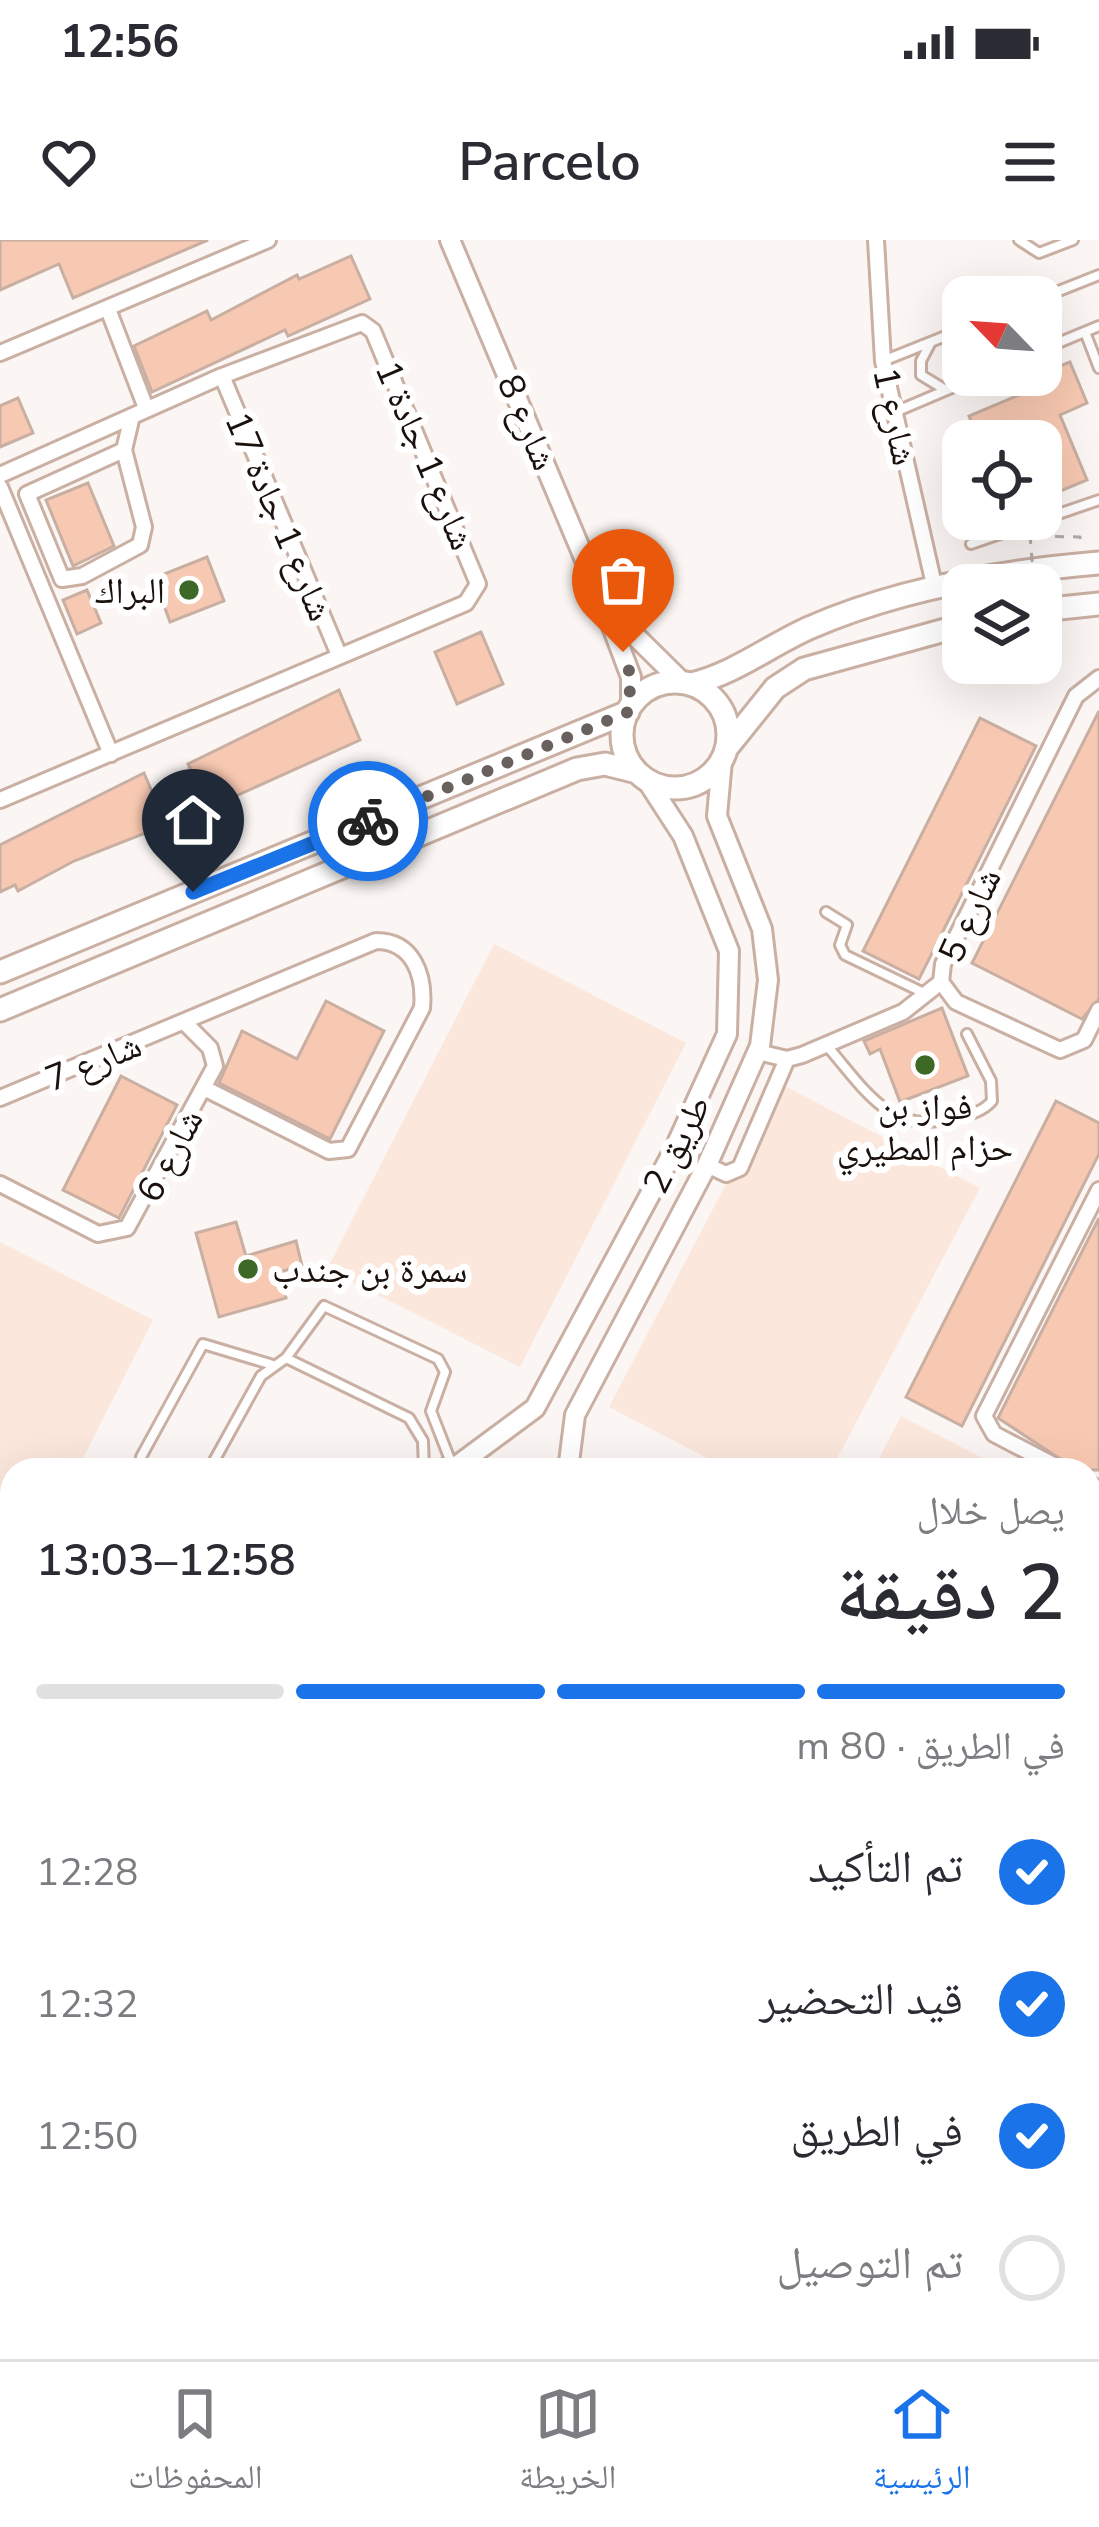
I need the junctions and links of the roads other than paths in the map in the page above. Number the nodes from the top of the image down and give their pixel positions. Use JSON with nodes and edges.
{"nodes":[{"id":1,"x":268,"y":240,"type":"edge"},
{"id":2,"x":450,"y":240,"type":"edge"},
{"id":3,"x":876,"y":240,"type":"edge"},
{"id":4,"x":1019,"y":240,"type":"edge"},
{"id":5,"x":1072,"y":240,"type":"edge"},
{"id":6,"x":1099,"y":275,"type":"edge"},
{"id":7,"x":1062,"y":290,"type":"edge"},
{"id":8,"x":108,"y":309,"type":"junction"},
{"id":9,"x":1099,"y":326,"type":"edge"},
{"id":10,"x":1085,"y":332,"type":"junction"},
{"id":11,"x":942,"y":337,"type":"edge"},
{"id":12,"x":932,"y":341,"type":"junction"},
{"id":13,"x":1062,"y":341,"type":"edge"},
{"id":14,"x":0,"y":353,"type":"edge"},
{"id":15,"x":884,"y":361,"type":"junction"},
{"id":16,"x":1099,"y":368,"type":"edge"},
{"id":17,"x":222,"y":376,"type":"junction"},
{"id":18,"x":942,"y":389,"type":"edge"},
{"id":19,"x":942,"y":392,"type":"edge"},
{"id":20,"x":139,"y":412,"type":"junction"},
{"id":21,"x":893,"y":412,"type":"junction"},
{"id":22,"x":124,"y":450,"type":"junction"},
{"id":23,"x":0,"y":475,"type":"edge"},
{"id":24,"x":0,"y":488,"type":"edge"},
{"id":25,"x":1099,"y":500,"type":"edge"},
{"id":26,"x":971,"y":544,"type":"dead end"},
{"id":27,"x":1099,"y":562,"type":"edge"},
{"id":28,"x":935,"y":589,"type":"junction"},
{"id":29,"x":1099,"y":604,"type":"edge"},
{"id":30,"x":604,"y":605,"type":"junction"},
{"id":31,"x":1062,"y":608,"type":"edge"},
{"id":32,"x":942,"y":631,"type":"edge"},
{"id":33,"x":339,"y":656,"type":"junction"},
{"id":34,"x":1099,"y":678,"type":"edge"},
{"id":35,"x":687,"y":683,"type":"junction"},
{"id":36,"x":629,"y":709,"type":"junction"},
{"id":37,"x":111,"y":754,"type":"junction"},
{"id":38,"x":724,"y":755,"type":"junction"},
{"id":39,"x":641,"y":776,"type":"junction"},
{"id":40,"x":0,"y":800,"type":"edge"},
{"id":41,"x":159,"y":906,"type":"junction"},
{"id":42,"x":826,"y":912,"type":"dead end"},
{"id":43,"x":0,"y":972,"type":"edge"},
{"id":44,"x":941,"y":982,"type":"junction"},
{"id":45,"x":927,"y":995,"type":"junction"},
{"id":46,"x":2,"y":1009,"type":"edge"},
{"id":47,"x":1099,"y":1010,"type":"edge"},
{"id":48,"x":186,"y":1024,"type":"junction"},
{"id":49,"x":967,"y":1034,"type":"dead end"},
{"id":50,"x":826,"y":1045,"type":"junction"},
{"id":51,"x":758,"y":1052,"type":"junction"},
{"id":52,"x":787,"y":1059,"type":"junction"},
{"id":53,"x":204,"y":1088,"type":"junction"},
{"id":54,"x":0,"y":1098,"type":"edge"},
{"id":55,"x":674,"y":1150,"type":"junction"},
{"id":56,"x":707,"y":1165,"type":"junction"},
{"id":57,"x":0,"y":1184,"type":"edge"},
{"id":58,"x":1099,"y":1190,"type":"edge"},
{"id":59,"x":569,"y":1347,"type":"junction"},
{"id":60,"x":286,"y":1358,"type":"junction"},
{"id":61,"x":601,"y":1364,"type":"junction"},
{"id":62,"x":275,"y":1365,"type":"junction"},
{"id":63,"x":431,"y":1411,"type":"junction"},
{"id":64,"x":409,"y":1418,"type":"junction"},
{"id":65,"x":141,"y":1458,"type":"edge"},
{"id":66,"x":216,"y":1458,"type":"edge"},
{"id":67,"x":424,"y":1458,"type":"edge"},
{"id":68,"x":447,"y":1458,"type":"edge"},
{"id":69,"x":463,"y":1458,"type":"edge"},
{"id":70,"x":570,"y":1458,"type":"edge"},
{"id":71,"x":1040,"y":1458,"type":"edge"}],
"edges":[{"from":1,"to":8,"type":"street"},
{"from":2,"to":30,"type":"street","name":"شارع 8"},
{"from":3,"to":15,"type":"street","name":"شارع 1"},
{"from":4,"to":5,"type":"lane"},
{"from":6,"to":7,"type":"lane"},
{"from":8,"to":14,"type":"street"},
{"from":8,"to":20,"type":"street"},
{"from":9,"to":10,"type":"lane"},
{"from":10,"to":13,"type":"lane"},
{"from":10,"to":16,"type":"lane"},
{"from":11,"to":12,"type":"lane"},
{"from":12,"to":15,"type":"lane"},
{"from":12,"to":18,"type":"lane"},
{"from":15,"to":21,"type":"street","name":"شارع 1"},
{"from":17,"to":20,"type":"street","name":"شارع 1 جادة 1"},
{"from":17,"to":33,"type":"street","name":"شارع 1 جادة 17"},
{"from":17,"to":33,"type":"street","name":"شارع 1 جادة 1"},
{"from":19,"to":21,"type":"lane"},
{"from":20,"to":22,"type":"street"},
{"from":20,"to":23,"type":"street","name":"شارع 1 جادة 1"},
{"from":21,"to":28,"type":"street","name":"شارع 1"},
{"from":22,"to":22,"type":"street"},
{"from":24,"to":37,"type":"street"},
{"from":25,"to":26,"type":"lane"},
{"from":27,"to":28,"type":"main road"},
{"from":28,"to":35,"type":"main road"},
{"from":29,"to":31,"type":"main road"},
{"from":30,"to":35,"type":"street","name":"شارع 8"},
{"from":30,"to":36,"type":"street","name":"شارع 8"},
{"from":32,"to":38,"type":"main road"},
{"from":33,"to":37,"type":"street","name":"شارع 1 جادة 1"},
{"from":34,"to":44,"type":"street","name":"شارع 5"},
{"from":35,"to":36,"type":"main road"},
{"from":35,"to":38,"type":"main road"},
{"from":36,"to":39,"type":"main road"},
{"from":36,"to":41,"type":"main road"},
{"from":37,"to":40,"type":"street","name":"شارع 1 جادة 1"},
{"from":38,"to":39,"type":"main road"},
{"from":38,"to":51,"type":"street","name":"طريق 2"},
{"from":39,"to":46,"type":"main road"},
{"from":39,"to":55,"type":"street","name":"طريق 2"},
{"from":41,"to":43,"type":"main road"},
{"from":41,"to":46,"type":"main road"},
{"from":42,"to":45,"type":"lane"},
{"from":44,"to":45,"type":"street"},
{"from":44,"to":47,"type":"street","name":"شارع 5"},
{"from":45,"to":50,"type":"street"},
{"from":48,"to":53,"type":"street","name":"شارع 6"},
{"from":48,"to":53,"type":"street","name":"شارع 7"},
{"from":48,"to":54,"type":"street","name":"شارع 7"},
{"from":49,"to":50,"type":"lane"},
{"from":50,"to":52,"type":"street"},
{"from":51,"to":52,"type":"street"},
{"from":51,"to":56,"type":"street","name":"طريق 2"},
{"from":52,"to":56,"type":"street"},
{"from":53,"to":57,"type":"street","name":"شارع 6"},
{"from":55,"to":56,"type":"street"},
{"from":55,"to":59,"type":"street","name":"طريق 2"},
{"from":56,"to":61,"type":"street","name":"طريق 2"},
{"from":58,"to":71,"type":"street"},
{"from":59,"to":61,"type":"street"},
{"from":59,"to":69,"type":"street","name":"طريق 2"},
{"from":60,"to":62,"type":"lane"},
{"from":60,"to":63,"type":"lane"},
{"from":60,"to":64,"type":"lane"},
{"from":61,"to":70,"type":"street","name":"طريق 2"},
{"from":62,"to":65,"type":"lane"},
{"from":62,"to":66,"type":"lane"},
{"from":63,"to":64,"type":"lane"},
{"from":63,"to":68,"type":"lane"},
{"from":64,"to":67,"type":"lane"}]}
